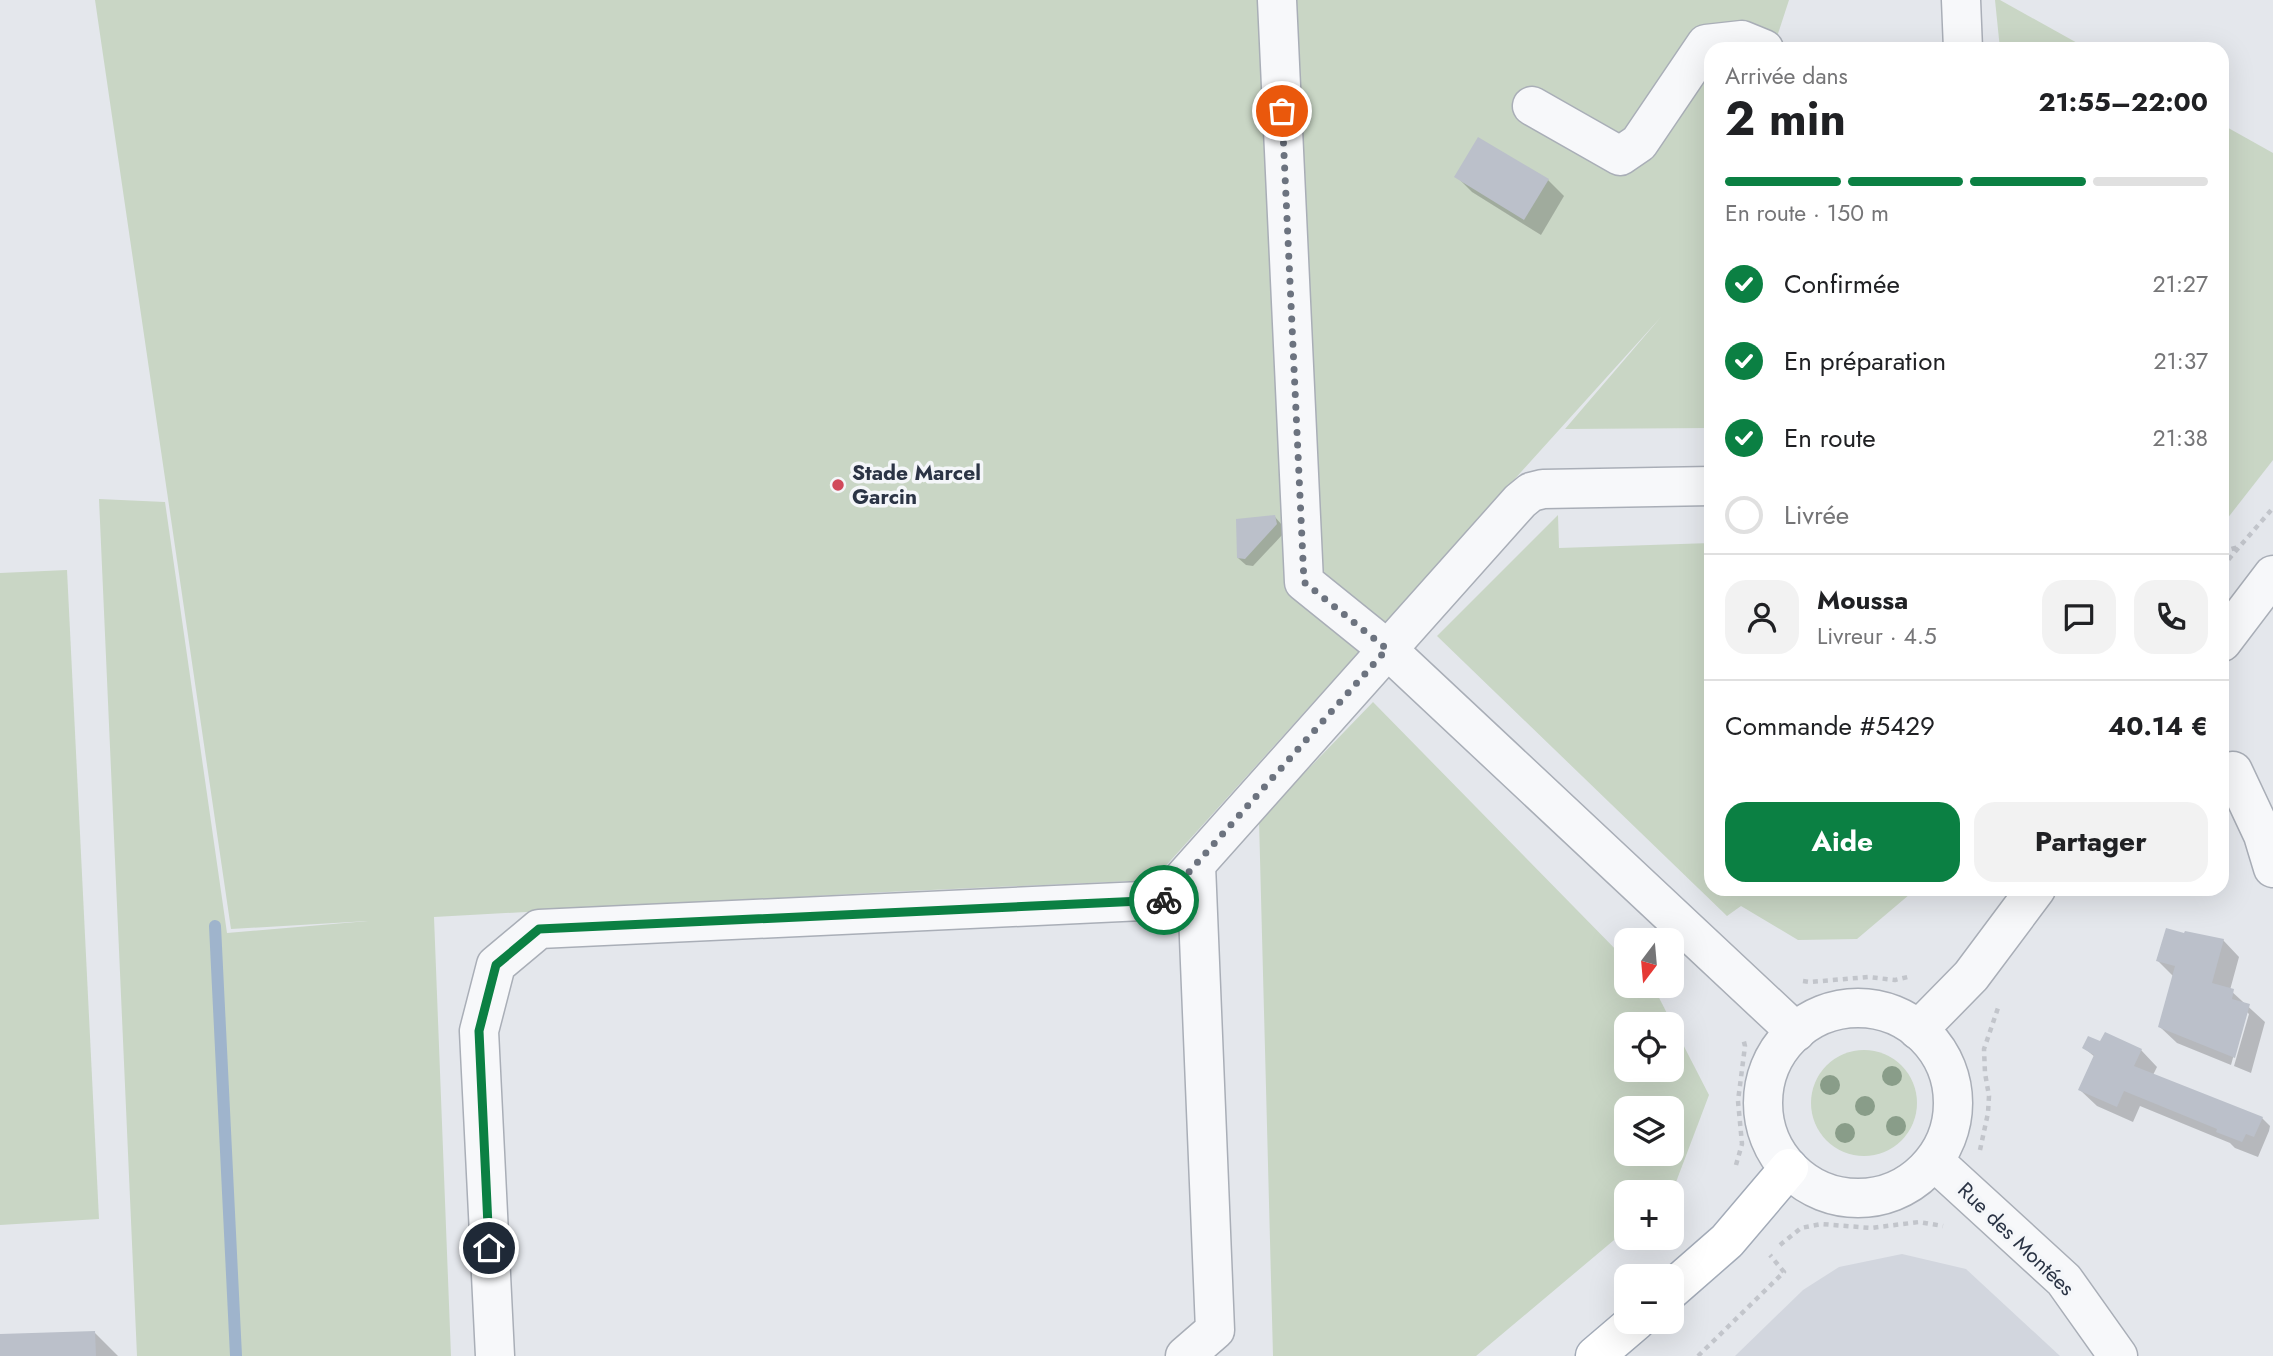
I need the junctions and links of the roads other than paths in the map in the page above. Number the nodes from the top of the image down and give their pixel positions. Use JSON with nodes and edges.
{"nodes":[{"id":1,"x":1277,"y":0,"type":"edge"},
{"id":2,"x":1961,"y":0,"type":"edge"},
{"id":3,"x":1724,"y":42,"type":"edge"},
{"id":4,"x":1747,"y":42,"type":"edge"},
{"id":5,"x":1963,"y":42,"type":"edge"},
{"id":6,"x":1704,"y":47,"type":"edge"},
{"id":7,"x":1532,"y":106,"type":"dead end"},
{"id":8,"x":1704,"y":486,"type":"edge"},
{"id":9,"x":2273,"y":575,"type":"edge"},
{"id":10,"x":2229,"y":633,"type":"edge"},
{"id":11,"x":1387,"y":649,"type":"junction"},
{"id":12,"x":2233,"y":771,"type":"dead end"},
{"id":13,"x":1196,"y":864,"type":"junction"},
{"id":14,"x":2273,"y":868,"type":"edge"},
{"id":15,"x":2031,"y":896,"type":"edge"},
{"id":16,"x":1918,"y":1030,"type":"junction"},
{"id":17,"x":1796,"y":1032,"type":"junction"},
{"id":18,"x":1934,"y":1161,"type":"junction"},
{"id":19,"x":1789,"y":1168,"type":"junction"},
{"id":20,"x":1684,"y":1279,"type":"edge"},
{"id":21,"x":1621,"y":1334,"type":"edge"},
{"id":22,"x":495,"y":1356,"type":"edge"},
{"id":23,"x":1185,"y":1356,"type":"edge"},
{"id":24,"x":1595,"y":1356,"type":"edge"},
{"id":25,"x":2118,"y":1356,"type":"edge"}],
"edges":[{"from":1,"to":11,"type":"street"},
{"from":2,"to":5,"type":"street"},
{"from":3,"to":4,"type":"street"},
{"from":6,"to":7,"type":"street"},
{"from":8,"to":11,"type":"street"},
{"from":9,"to":10,"type":"street"},
{"from":11,"to":13,"type":"street"},
{"from":11,"to":17,"type":"street"},
{"from":12,"to":14,"type":"street"},
{"from":13,"to":22,"type":"street"},
{"from":13,"to":23,"type":"street"},
{"from":15,"to":16,"type":"street"},
{"from":16,"to":17,"type":"street"},
{"from":16,"to":18,"type":"street"},
{"from":17,"to":19,"type":"street"},
{"from":18,"to":19,"type":"street"},
{"from":18,"to":25,"type":"street","name":"Rue des Montées"},
{"from":19,"to":20,"type":"main road"},
{"from":21,"to":24,"type":"main road"}]}
